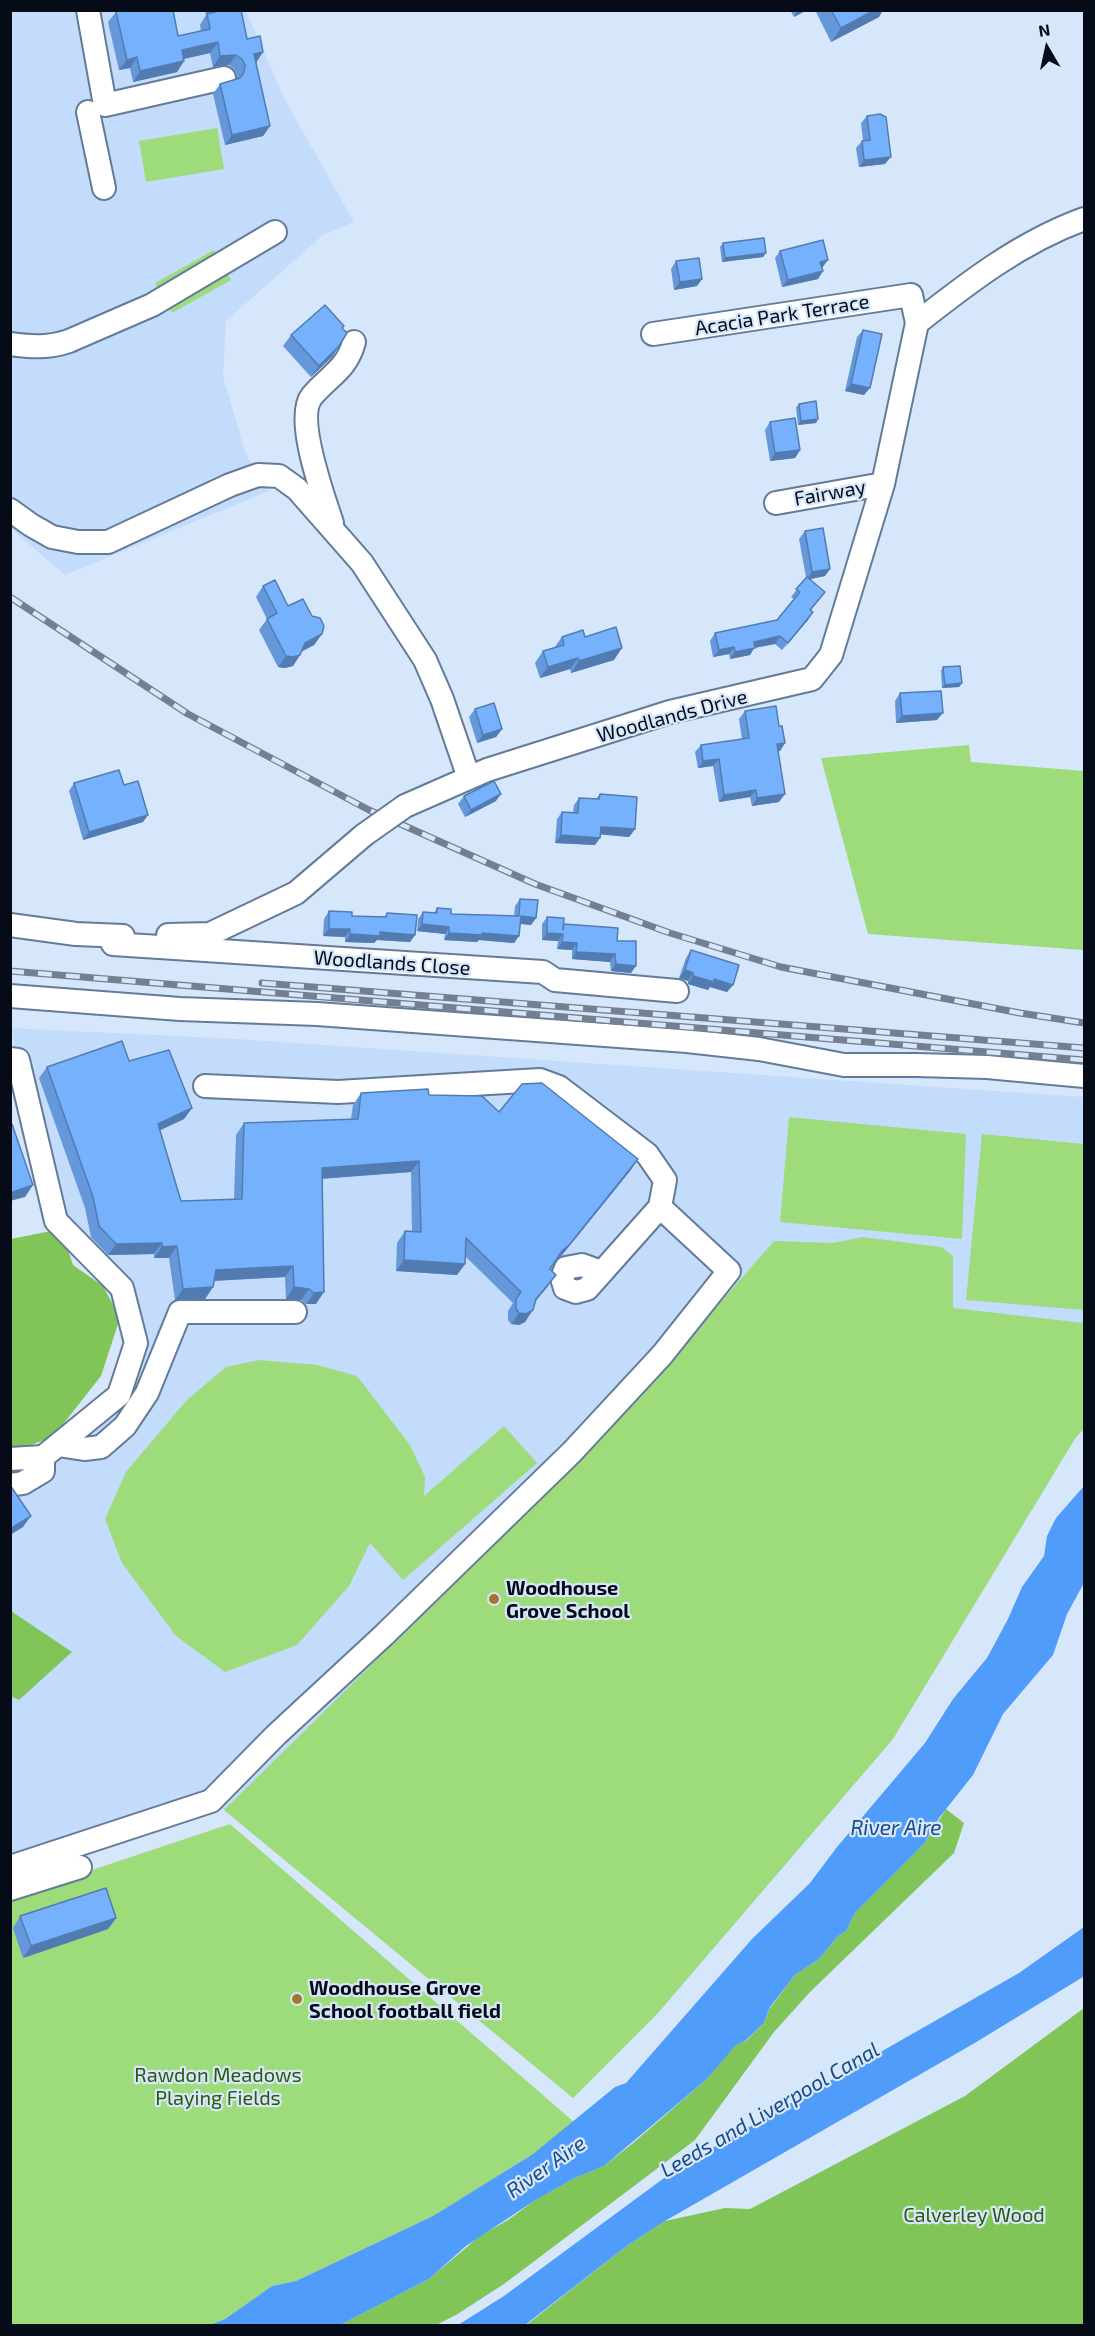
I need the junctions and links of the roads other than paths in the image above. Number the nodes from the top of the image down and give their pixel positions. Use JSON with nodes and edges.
{"nodes":[{"id":1,"x":88,"y":10,"type":"edge"},
{"id":2,"x":224,"y":78,"type":"dead end"},
{"id":3,"x":88,"y":112,"type":"dead end"},
{"id":4,"x":104,"y":188,"type":"dead end"},
{"id":5,"x":1084,"y":219,"type":"edge"},
{"id":6,"x":275,"y":232,"type":"dead end"},
{"id":7,"x":917,"y":323,"type":"junction"},
{"id":8,"x":653,"y":334,"type":"dead end"},
{"id":9,"x":354,"y":342,"type":"dead end"},
{"id":10,"x":10,"y":344,"type":"edge"},
{"id":11,"x":883,"y":484,"type":"junction"},
{"id":12,"x":776,"y":503,"type":"dead end"},
{"id":13,"x":10,"y":510,"type":"edge"},
{"id":14,"x":335,"y":533,"type":"junction"},
{"id":15,"x":469,"y":778,"type":"junction"},
{"id":16,"x":10,"y":925,"type":"edge"},
{"id":17,"x":109,"y":937,"type":"junction"},
{"id":18,"x":677,"y":991,"type":"dead end"},
{"id":19,"x":10,"y":996,"type":"edge"},
{"id":20,"x":10,"y":1059,"type":"edge"},
{"id":21,"x":1084,"y":1076,"type":"edge"},
{"id":22,"x":205,"y":1086,"type":"dead end"},
{"id":23,"x":660,"y":1207,"type":"junction"},
{"id":24,"x":601,"y":1272,"type":"dead end"},
{"id":25,"x":295,"y":1312,"type":"dead end"},
{"id":26,"x":51,"y":1451,"type":"junction"},
{"id":27,"x":10,"y":1460,"type":"edge"},
{"id":28,"x":10,"y":1485,"type":"edge"},
{"id":29,"x":80,"y":1867,"type":"dead end"},
{"id":30,"x":10,"y":1868,"type":"edge"},
{"id":31,"x":10,"y":1889,"type":"edge"}],
"edges":[{"from":1,"to":2,"type":"street"},
{"from":3,"to":4,"type":"street"},
{"from":5,"to":7,"type":"street"},
{"from":6,"to":10,"type":"street"},
{"from":7,"to":8,"type":"street","name":"Acacia Park Terrace"},
{"from":7,"to":11,"type":"street","name":"Woodlands Drive"},
{"from":9,"to":14,"type":"street"},
{"from":11,"to":12,"type":"street","name":"Fairway"},
{"from":11,"to":15,"type":"street","name":"Woodlands Drive"},
{"from":13,"to":14,"type":"street"},
{"from":14,"to":15,"type":"street"},
{"from":15,"to":17,"type":"street","name":"Woodlands Drive","bridge":true},
{"from":16,"to":17,"type":"street","name":"Woodlands Drive"},
{"from":17,"to":18,"type":"street","name":"Woodlands Close"},
{"from":19,"to":21,"type":"street"},
{"from":20,"to":26,"type":"street"},
{"from":22,"to":23,"type":"street"},
{"from":23,"to":24,"type":"street"},
{"from":23,"to":30,"type":"street"},
{"from":25,"to":26,"type":"street"},
{"from":26,"to":27,"type":"street"},
{"from":26,"to":28,"type":"street"},
{"from":29,"to":31,"type":"street"}]}
